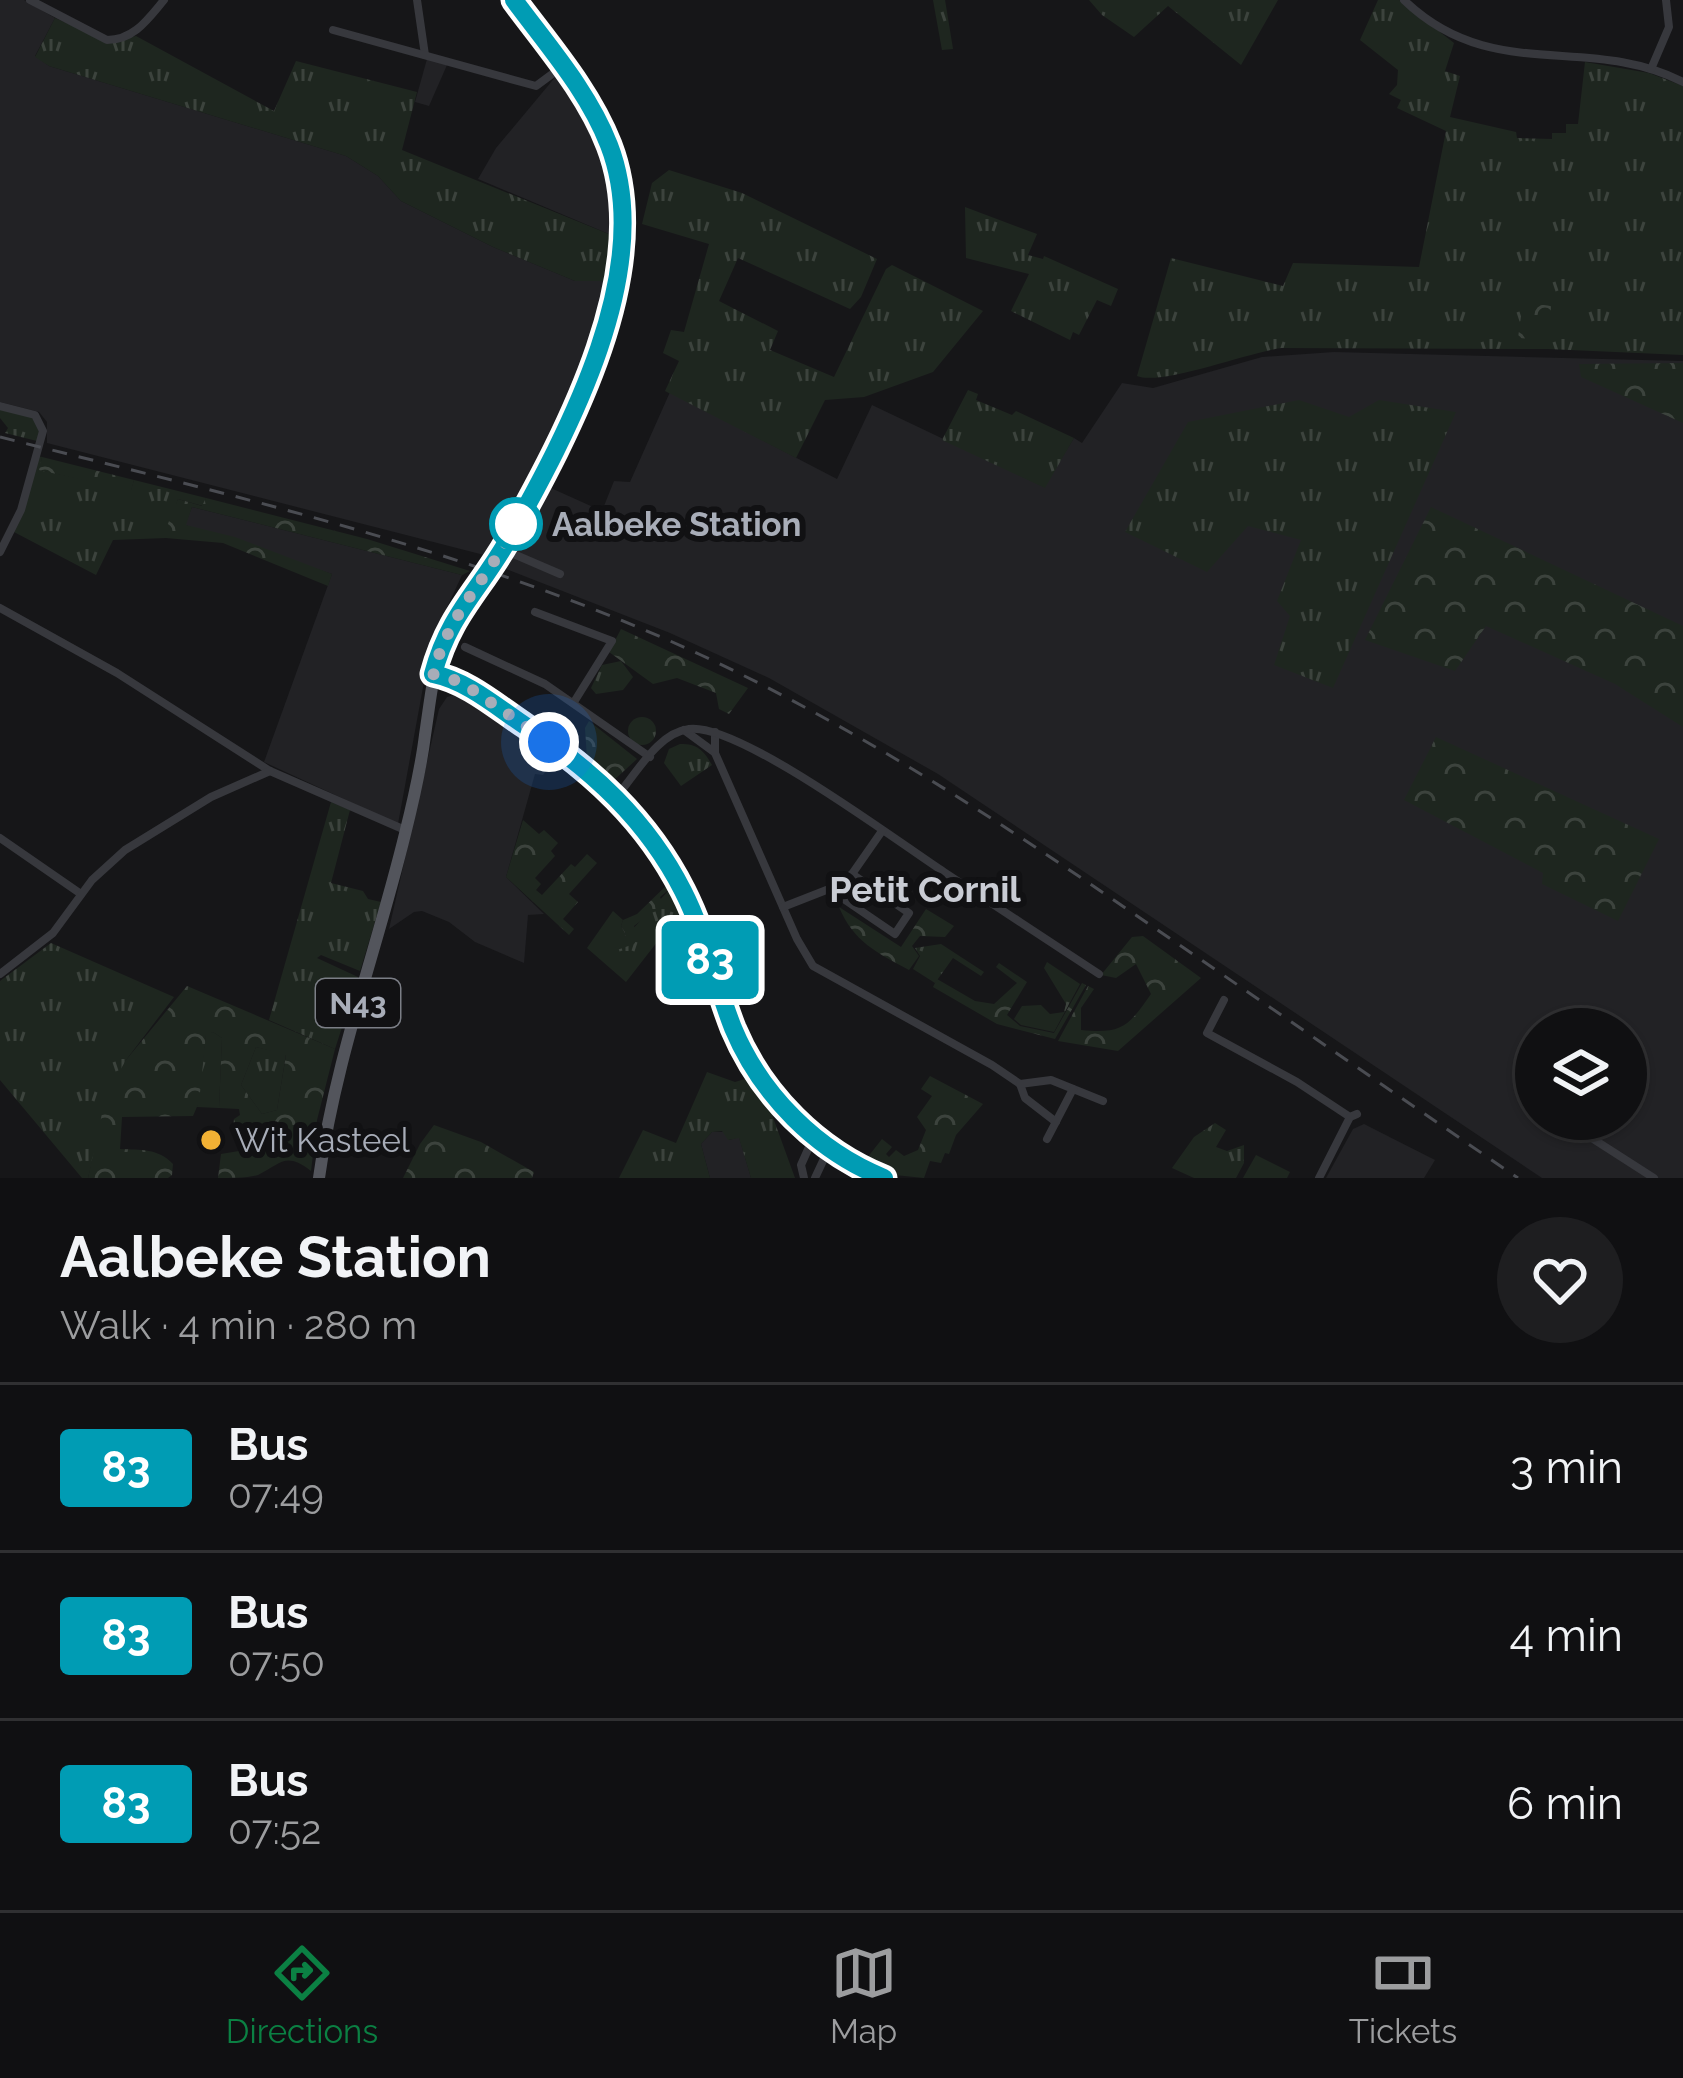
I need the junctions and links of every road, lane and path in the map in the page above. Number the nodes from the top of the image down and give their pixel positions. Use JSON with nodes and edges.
{"nodes":[{"id":1,"x":30,"y":0,"type":"edge"},
{"id":2,"x":164,"y":0,"type":"edge"},
{"id":3,"x":417,"y":0,"type":"edge"},
{"id":4,"x":514,"y":0,"type":"edge"},
{"id":5,"x":1404,"y":0,"type":"edge"},
{"id":6,"x":1666,"y":0,"type":"edge"},
{"id":7,"x":333,"y":30,"type":"dead end"},
{"id":8,"x":425,"y":55,"type":"junction"},
{"id":9,"x":563,"y":67,"type":"junction"},
{"id":10,"x":1651,"y":69,"type":"junction"},
{"id":11,"x":1683,"y":82,"type":"edge"},
{"id":12,"x":0,"y":406,"type":"edge"},
{"id":13,"x":2,"y":546,"type":"edge"},
{"id":14,"x":502,"y":549,"type":"junction"},
{"id":15,"x":560,"y":574,"type":"dead end"},
{"id":16,"x":0,"y":608,"type":"edge"},
{"id":17,"x":535,"y":612,"type":"dead end"},
{"id":18,"x":465,"y":647,"type":"dead end"},
{"id":19,"x":432,"y":679,"type":"junction"},
{"id":20,"x":574,"y":702,"type":"junction"},
{"id":21,"x":684,"y":730,"type":"junction"},
{"id":22,"x":715,"y":732,"type":"junction"},
{"id":23,"x":715,"y":753,"type":"junction"},
{"id":24,"x":650,"y":757,"type":"junction"},
{"id":25,"x":270,"y":771,"type":"junction"},
{"id":26,"x":616,"y":796,"type":"junction"},
{"id":27,"x":883,"y":830,"type":"junction"},
{"id":28,"x":406,"y":831,"type":"junction"},
{"id":29,"x":0,"y":838,"type":"edge"},
{"id":30,"x":852,"y":874,"type":"junction"},
{"id":31,"x":829,"y":889,"type":"junction"},
{"id":32,"x":81,"y":894,"type":"junction"},
{"id":33,"x":783,"y":908,"type":"junction"},
{"id":34,"x":0,"y":974,"type":"edge"},
{"id":35,"x":1099,"y":974,"type":"dead end"},
{"id":36,"x":1224,"y":1000,"type":"dead end"},
{"id":37,"x":1020,"y":1084,"type":"junction"},
{"id":38,"x":1073,"y":1089,"type":"junction"},
{"id":39,"x":1103,"y":1101,"type":"dead end"},
{"id":40,"x":1056,"y":1122,"type":"junction"},
{"id":41,"x":814,"y":1136,"type":"junction"},
{"id":42,"x":1048,"y":1139,"type":"dead end"},
{"id":43,"x":1595,"y":1140,"type":"edge"},
{"id":44,"x":829,"y":1148,"type":"junction"},
{"id":45,"x":319,"y":1178,"type":"edge"},
{"id":46,"x":804,"y":1178,"type":"edge"},
{"id":47,"x":815,"y":1178,"type":"edge"},
{"id":48,"x":884,"y":1178,"type":"edge"},
{"id":49,"x":1319,"y":1178,"type":"edge"},
{"id":50,"x":1654,"y":1178,"type":"edge"}],
"edges":[{"from":1,"to":2,"type":"street"},
{"from":3,"to":8,"type":"street"},
{"from":4,"to":9,"type":"main road","number":"N43"},
{"from":5,"to":10,"type":"street"},
{"from":6,"to":10,"type":"street"},
{"from":7,"to":8,"type":"street"},
{"from":8,"to":9,"type":"street"},
{"from":9,"to":14,"type":"main road","number":"N43"},
{"from":10,"to":11,"type":"street"},
{"from":12,"to":13,"type":"street"},
{"from":14,"to":15,"type":"street"},
{"from":14,"to":19,"type":"main road","number":"N43"},
{"from":16,"to":25,"type":"street"},
{"from":17,"to":20,"type":"street"},
{"from":18,"to":20,"type":"street"},
{"from":19,"to":26,"type":"main road"},
{"from":19,"to":28,"type":"main road","number":"N43"},
{"from":20,"to":24,"type":"street"},
{"from":21,"to":22,"type":"street"},
{"from":21,"to":23,"type":"street"},
{"from":21,"to":24,"type":"street"},
{"from":22,"to":23,"type":"street"},
{"from":22,"to":27,"type":"street"},
{"from":23,"to":33,"type":"street"},
{"from":24,"to":26,"type":"street"},
{"from":25,"to":28,"type":"street"},
{"from":25,"to":32,"type":"street"},
{"from":26,"to":41,"type":"main road"},
{"from":27,"to":30,"type":"street"},
{"from":27,"to":35,"type":"street"},
{"from":28,"to":45,"type":"main road","number":"N43"},
{"from":29,"to":32,"type":"street"},
{"from":30,"to":31,"type":"street"},
{"from":30,"to":31,"type":"street"},
{"from":31,"to":33,"type":"street"},
{"from":32,"to":34,"type":"street"},
{"from":33,"to":37,"type":"street"},
{"from":36,"to":49,"type":"street"},
{"from":37,"to":38,"type":"street"},
{"from":37,"to":40,"type":"street"},
{"from":38,"to":39,"type":"street"},
{"from":38,"to":40,"type":"street"},
{"from":40,"to":42,"type":"street"},
{"from":41,"to":44,"type":"main road"},
{"from":41,"to":46,"type":"street"},
{"from":43,"to":50,"type":"street"},
{"from":44,"to":47,"type":"street"},
{"from":44,"to":48,"type":"main road"}]}
